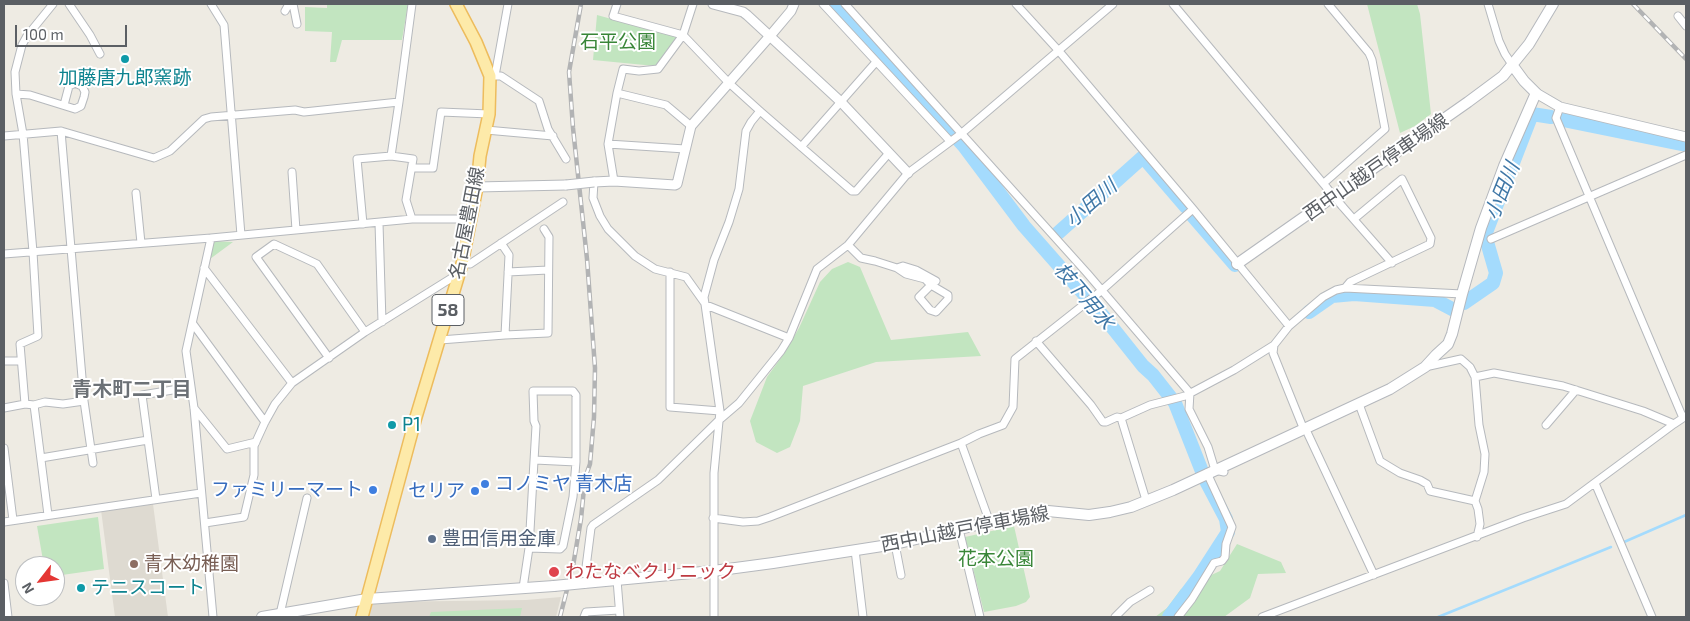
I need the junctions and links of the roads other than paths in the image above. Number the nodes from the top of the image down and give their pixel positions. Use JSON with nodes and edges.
{"nodes":[{"id":1,"x":53,"y":4,"type":"edge"},
{"id":2,"x":69,"y":4,"type":"edge"},
{"id":3,"x":291,"y":4,"type":"edge"},
{"id":4,"x":412,"y":4,"type":"edge"},
{"id":5,"x":456,"y":4,"type":"edge"},
{"id":6,"x":508,"y":4,"type":"edge"},
{"id":7,"x":616,"y":4,"type":"edge"},
{"id":8,"x":693,"y":4,"type":"edge"},
{"id":9,"x":713,"y":4,"type":"edge"},
{"id":10,"x":794,"y":4,"type":"edge"},
{"id":11,"x":823,"y":4,"type":"edge"},
{"id":12,"x":845,"y":4,"type":"edge"},
{"id":13,"x":1016,"y":4,"type":"edge"},
{"id":14,"x":1113,"y":4,"type":"edge"},
{"id":15,"x":1174,"y":4,"type":"edge"},
{"id":16,"x":1328,"y":4,"type":"edge"},
{"id":17,"x":1488,"y":4,"type":"edge"},
{"id":18,"x":1553,"y":4,"type":"edge"},
{"id":19,"x":214,"y":5,"type":"edge"},
{"id":20,"x":285,"y":11,"type":"dead end"},
{"id":21,"x":1678,"y":16,"type":"dead end"},
{"id":22,"x":297,"y":24,"type":"dead end"},
{"id":23,"x":1686,"y":26,"type":"edge"},
{"id":24,"x":683,"y":35,"type":"junction"},
{"id":25,"x":770,"y":36,"type":"junction"},
{"id":26,"x":1058,"y":50,"type":"junction"},
{"id":27,"x":100,"y":54,"type":"dead end"},
{"id":28,"x":876,"y":62,"type":"junction"},
{"id":29,"x":1513,"y":66,"type":"junction"},
{"id":30,"x":493,"y":76,"type":"junction"},
{"id":31,"x":729,"y":83,"type":"junction"},
{"id":32,"x":617,"y":93,"type":"junction"},
{"id":33,"x":1536,"y":93,"type":"junction"},
{"id":34,"x":16,"y":94,"type":"junction"},
{"id":35,"x":399,"y":102,"type":"junction"},
{"id":36,"x":841,"y":102,"type":"junction"},
{"id":37,"x":64,"y":105,"type":"dead end"},
{"id":38,"x":1560,"y":108,"type":"junction"},
{"id":39,"x":760,"y":111,"type":"junction"},
{"id":40,"x":489,"y":114,"type":"junction"},
{"id":41,"x":232,"y":116,"type":"junction"},
{"id":42,"x":691,"y":126,"type":"junction"},
{"id":43,"x":486,"y":130,"type":"junction"},
{"id":44,"x":62,"y":131,"type":"junction"},
{"id":45,"x":23,"y":134,"type":"junction"},
{"id":46,"x":960,"y":134,"type":"junction"},
{"id":47,"x":4,"y":136,"type":"edge"},
{"id":48,"x":553,"y":136,"type":"junction"},
{"id":49,"x":1686,"y":137,"type":"edge"},
{"id":50,"x":950,"y":141,"type":"junction"},
{"id":51,"x":608,"y":144,"type":"junction"},
{"id":52,"x":801,"y":146,"type":"junction"},
{"id":53,"x":685,"y":149,"type":"junction"},
{"id":54,"x":889,"y":153,"type":"junction"},
{"id":55,"x":391,"y":156,"type":"junction"},
{"id":56,"x":1686,"y":156,"type":"edge"},
{"id":57,"x":566,"y":159,"type":"dead end"},
{"id":58,"x":412,"y":168,"type":"junction"},
{"id":59,"x":292,"y":172,"type":"dead end"},
{"id":60,"x":908,"y":174,"type":"junction"},
{"id":61,"x":614,"y":181,"type":"junction"},
{"id":62,"x":594,"y":182,"type":"junction"},
{"id":63,"x":1326,"y":185,"type":"junction"},
{"id":64,"x":477,"y":187,"type":"junction"},
{"id":65,"x":136,"y":193,"type":"dead end"},
{"id":66,"x":1589,"y":197,"type":"junction"},
{"id":67,"x":563,"y":202,"type":"dead end"},
{"id":68,"x":1193,"y":209,"type":"junction"},
{"id":69,"x":412,"y":219,"type":"junction"},
{"id":70,"x":470,"y":219,"type":"junction"},
{"id":71,"x":1354,"y":219,"type":"junction"},
{"id":72,"x":379,"y":223,"type":"junction"},
{"id":73,"x":363,"y":224,"type":"junction"},
{"id":74,"x":544,"y":229,"type":"dead end"},
{"id":75,"x":296,"y":230,"type":"junction"},
{"id":76,"x":275,"y":232,"type":"junction"},
{"id":77,"x":242,"y":235,"type":"junction"},
{"id":78,"x":211,"y":238,"type":"junction"},
{"id":79,"x":1491,"y":239,"type":"dead end"},
{"id":80,"x":141,"y":243,"type":"junction"},
{"id":81,"x":274,"y":244,"type":"junction"},
{"id":82,"x":501,"y":244,"type":"junction"},
{"id":83,"x":848,"y":245,"type":"junction"},
{"id":84,"x":70,"y":249,"type":"junction"},
{"id":85,"x":33,"y":252,"type":"junction"},
{"id":86,"x":4,"y":254,"type":"edge"},
{"id":87,"x":1392,"y":263,"type":"junction"},
{"id":88,"x":1237,"y":264,"type":"junction"},
{"id":89,"x":204,"y":268,"type":"junction"},
{"id":90,"x":460,"y":269,"type":"junction"},
{"id":91,"x":548,"y":270,"type":"junction"},
{"id":92,"x":508,"y":272,"type":"junction"},
{"id":93,"x":670,"y":272,"type":"junction"},
{"id":94,"x":934,"y":283,"type":"dead end"},
{"id":95,"x":1345,"y":288,"type":"junction"},
{"id":96,"x":1097,"y":293,"type":"junction"},
{"id":97,"x":1462,"y":294,"type":"junction"},
{"id":98,"x":706,"y":306,"type":"junction"},
{"id":99,"x":382,"y":322,"type":"junction"},
{"id":100,"x":193,"y":324,"type":"junction"},
{"id":101,"x":1289,"y":326,"type":"junction"},
{"id":102,"x":365,"y":332,"type":"junction"},
{"id":103,"x":505,"y":335,"type":"junction"},
{"id":104,"x":789,"y":338,"type":"junction"},
{"id":105,"x":440,"y":340,"type":"junction"},
{"id":106,"x":1036,"y":342,"type":"junction"},
{"id":107,"x":1274,"y":345,"type":"junction"},
{"id":108,"x":329,"y":358,"type":"junction"},
{"id":109,"x":4,"y":361,"type":"edge"},
{"id":110,"x":21,"y":361,"type":"junction"},
{"id":111,"x":1425,"y":367,"type":"junction"},
{"id":112,"x":1475,"y":377,"type":"junction"},
{"id":113,"x":292,"y":383,"type":"junction"},
{"id":114,"x":191,"y":387,"type":"junction"},
{"id":115,"x":1576,"y":390,"type":"junction"},
{"id":116,"x":1190,"y":393,"type":"junction"},
{"id":117,"x":84,"y":401,"type":"junction"},
{"id":118,"x":25,"y":404,"type":"junction"},
{"id":119,"x":1359,"y":404,"type":"junction"},
{"id":120,"x":34,"y":405,"type":"junction"},
{"id":121,"x":4,"y":408,"type":"edge"},
{"id":122,"x":194,"y":408,"type":"junction"},
{"id":123,"x":720,"y":411,"type":"junction"},
{"id":124,"x":1685,"y":417,"type":"edge"},
{"id":125,"x":1122,"y":418,"type":"junction"},
{"id":126,"x":718,"y":421,"type":"junction"},
{"id":127,"x":265,"y":422,"type":"junction"},
{"id":128,"x":1674,"y":424,"type":"junction"},
{"id":129,"x":1546,"y":425,"type":"dead end"},
{"id":130,"x":1304,"y":430,"type":"junction"},
{"id":131,"x":148,"y":440,"type":"junction"},
{"id":132,"x":256,"y":442,"type":"junction"},
{"id":133,"x":961,"y":443,"type":"junction"},
{"id":134,"x":4,"y":448,"type":"edge"},
{"id":135,"x":92,"y":449,"type":"junction"},
{"id":136,"x":41,"y":458,"type":"junction"},
{"id":137,"x":535,"y":460,"type":"junction"},
{"id":138,"x":576,"y":462,"type":"junction"},
{"id":139,"x":93,"y":463,"type":"dead end"},
{"id":140,"x":1212,"y":473,"type":"junction"},
{"id":141,"x":1595,"y":483,"type":"junction"},
{"id":142,"x":201,"y":493,"type":"junction"},
{"id":143,"x":307,"y":498,"type":"dead end"},
{"id":144,"x":156,"y":499,"type":"junction"},
{"id":145,"x":1146,"y":500,"type":"junction"},
{"id":146,"x":1475,"y":501,"type":"junction"},
{"id":147,"x":48,"y":515,"type":"junction"},
{"id":148,"x":713,"y":518,"type":"junction"},
{"id":149,"x":13,"y":520,"type":"junction"},
{"id":150,"x":4,"y":522,"type":"edge"},
{"id":151,"x":204,"y":523,"type":"junction"},
{"id":152,"x":990,"y":523,"type":"junction"},
{"id":153,"x":960,"y":529,"type":"junction"},
{"id":154,"x":1477,"y":537,"type":"junction"},
{"id":155,"x":896,"y":544,"type":"junction"},
{"id":156,"x":529,"y":548,"type":"junction"},
{"id":157,"x":856,"y":550,"type":"junction"},
{"id":158,"x":713,"y":571,"type":"junction"},
{"id":159,"x":901,"y":574,"type":"dead end"},
{"id":160,"x":1374,"y":575,"type":"junction"},
{"id":161,"x":617,"y":580,"type":"junction"},
{"id":162,"x":4,"y":583,"type":"edge"},
{"id":163,"x":584,"y":583,"type":"junction"},
{"id":164,"x":523,"y":588,"type":"junction"},
{"id":165,"x":1150,"y":590,"type":"dead end"},
{"id":166,"x":367,"y":599,"type":"junction"},
{"id":167,"x":280,"y":614,"type":"junction"},
{"id":168,"x":619,"y":614,"type":"edge"},
{"id":169,"x":1276,"y":615,"type":"edge"},
{"id":170,"x":8,"y":617,"type":"edge"},
{"id":171,"x":213,"y":617,"type":"edge"},
{"id":172,"x":262,"y":617,"type":"edge"},
{"id":173,"x":362,"y":617,"type":"edge"},
{"id":174,"x":584,"y":617,"type":"edge"},
{"id":175,"x":714,"y":617,"type":"edge"},
{"id":176,"x":862,"y":617,"type":"edge"},
{"id":177,"x":980,"y":617,"type":"edge"},
{"id":178,"x":1115,"y":617,"type":"edge"},
{"id":179,"x":1178,"y":617,"type":"edge"},
{"id":180,"x":1262,"y":617,"type":"edge"},
{"id":181,"x":1652,"y":617,"type":"edge"}],
"edges":[{"from":1,"to":34,"type":"street"},
{"from":2,"to":27,"type":"street"},
{"from":3,"to":20,"type":"street"},
{"from":3,"to":22,"type":"street"},
{"from":4,"to":35,"type":"street"},
{"from":5,"to":30,"type":"main road","name":"名古屋豊田線","number":"58"},
{"from":6,"to":30,"type":"street"},
{"from":7,"to":24,"type":"street"},
{"from":8,"to":24,"type":"street"},
{"from":9,"to":25,"type":"street"},
{"from":10,"to":25,"type":"street"},
{"from":11,"to":28,"type":"street"},
{"from":12,"to":46,"type":"street"},
{"from":13,"to":26,"type":"street"},
{"from":14,"to":26,"type":"street"},
{"from":15,"to":63,"type":"street"},
{"from":16,"to":63,"type":"street"},
{"from":17,"to":29,"type":"street"},
{"from":18,"to":29,"type":"main road","name":"西中山越戸停車場線"},
{"from":19,"to":41,"type":"street"},
{"from":21,"to":23,"type":"street"},
{"from":24,"to":31,"type":"street"},
{"from":24,"to":32,"type":"street"},
{"from":25,"to":31,"type":"street"},
{"from":25,"to":36,"type":"street"},
{"from":26,"to":46,"type":"street"},
{"from":26,"to":68,"type":"street"},
{"from":28,"to":36,"type":"street"},
{"from":28,"to":50,"type":"street"},
{"from":29,"to":33,"type":"main road"},
{"from":29,"to":88,"type":"main road","name":"西中山越戸停車場線"},
{"from":30,"to":40,"type":"main road","name":"名古屋豊田線","number":"58"},
{"from":30,"to":48,"type":"street"},
{"from":31,"to":39,"type":"street"},
{"from":31,"to":42,"type":"street"},
{"from":32,"to":42,"type":"street"},
{"from":32,"to":51,"type":"street"},
{"from":33,"to":38,"type":"street"},
{"from":33,"to":97,"type":"main road","name":"西中山越戸停車場線"},
{"from":34,"to":37,"type":"street"},
{"from":34,"to":45,"type":"street"},
{"from":35,"to":41,"type":"street"},
{"from":35,"to":55,"type":"street"},
{"from":36,"to":52,"type":"street"},
{"from":36,"to":54,"type":"street"},
{"from":38,"to":49,"type":"street"},
{"from":38,"to":66,"type":"street"},
{"from":39,"to":52,"type":"street"},
{"from":39,"to":98,"type":"street"},
{"from":40,"to":43,"type":"main road","name":"名古屋豊田線","number":"58"},
{"from":40,"to":58,"type":"street"},
{"from":41,"to":44,"type":"street"},
{"from":41,"to":77,"type":"street"},
{"from":42,"to":53,"type":"street"},
{"from":43,"to":48,"type":"street"},
{"from":43,"to":64,"type":"main road","name":"名古屋豊田線","number":"58"},
{"from":44,"to":45,"type":"street"},
{"from":44,"to":84,"type":"street"},
{"from":45,"to":47,"type":"street"},
{"from":45,"to":85,"type":"street"},
{"from":46,"to":50,"type":"street"},
{"from":46,"to":96,"type":"street"},
{"from":48,"to":57,"type":"street"},
{"from":50,"to":60,"type":"street"},
{"from":51,"to":53,"type":"street"},
{"from":51,"to":61,"type":"street"},
{"from":52,"to":54,"type":"street"},
{"from":53,"to":61,"type":"street"},
{"from":54,"to":60,"type":"street"},
{"from":55,"to":58,"type":"street"},
{"from":55,"to":73,"type":"street"},
{"from":56,"to":66,"type":"street"},
{"from":58,"to":69,"type":"street"},
{"from":59,"to":75,"type":"street"},
{"from":60,"to":83,"type":"street"},
{"from":61,"to":62,"type":"street"},
{"from":62,"to":64,"type":"street","bridge":true},
{"from":62,"to":93,"type":"street"},
{"from":63,"to":71,"type":"street","bridge":true},
{"from":64,"to":70,"type":"main road","name":"名古屋豊田線","number":"58"},
{"from":65,"to":80,"type":"street"},
{"from":66,"to":79,"type":"street"},
{"from":66,"to":124,"type":"street"},
{"from":67,"to":82,"type":"street"},
{"from":68,"to":88,"type":"street"},
{"from":68,"to":96,"type":"street"},
{"from":69,"to":70,"type":"street"},
{"from":69,"to":72,"type":"street"},
{"from":70,"to":90,"type":"main road","name":"名古屋豊田線","number":"58"},
{"from":71,"to":87,"type":"street"},
{"from":71,"to":87,"type":"street"},
{"from":72,"to":73,"type":"street"},
{"from":72,"to":99,"type":"street"},
{"from":73,"to":75,"type":"street"},
{"from":74,"to":91,"type":"street"},
{"from":75,"to":76,"type":"street"},
{"from":76,"to":77,"type":"street"},
{"from":76,"to":81,"type":"street"},
{"from":77,"to":78,"type":"street"},
{"from":78,"to":80,"type":"street"},
{"from":78,"to":89,"type":"street"},
{"from":80,"to":84,"type":"street"},
{"from":81,"to":102,"type":"street"},
{"from":81,"to":108,"type":"street"},
{"from":82,"to":90,"type":"street"},
{"from":82,"to":92,"type":"street"},
{"from":83,"to":94,"type":"street"},
{"from":83,"to":104,"type":"street"},
{"from":84,"to":85,"type":"street"},
{"from":84,"to":117,"type":"street"},
{"from":85,"to":86,"type":"street"},
{"from":85,"to":110,"type":"street"},
{"from":87,"to":95,"type":"street"},
{"from":88,"to":101,"type":"street"},
{"from":89,"to":100,"type":"street"},
{"from":89,"to":113,"type":"street"},
{"from":90,"to":99,"type":"street"},
{"from":90,"to":105,"type":"main road","name":"名古屋豊田線","number":"58"},
{"from":91,"to":92,"type":"street"},
{"from":91,"to":103,"type":"street"},
{"from":92,"to":103,"type":"street"},
{"from":93,"to":98,"type":"street"},
{"from":93,"to":123,"type":"street"},
{"from":95,"to":97,"type":"street"},
{"from":95,"to":101,"type":"street"},
{"from":96,"to":106,"type":"street"},
{"from":96,"to":116,"type":"street"},
{"from":97,"to":111,"type":"main road","name":"西中山越戸停車場線"},
{"from":98,"to":104,"type":"street"},
{"from":98,"to":123,"type":"street"},
{"from":99,"to":102,"type":"street"},
{"from":100,"to":114,"type":"street"},
{"from":100,"to":127,"type":"street"},
{"from":101,"to":107,"type":"street"},
{"from":102,"to":108,"type":"street"},
{"from":103,"to":105,"type":"street"},
{"from":104,"to":126,"type":"street"},
{"from":105,"to":166,"type":"main road","name":"名古屋豊田線","number":"58"},
{"from":106,"to":125,"type":"street"},
{"from":106,"to":133,"type":"street"},
{"from":107,"to":116,"type":"street"},
{"from":107,"to":130,"type":"street"},
{"from":108,"to":113,"type":"street"},
{"from":109,"to":110,"type":"street"},
{"from":110,"to":118,"type":"street"},
{"from":111,"to":112,"type":"street"},
{"from":111,"to":119,"type":"main road","name":"西中山越戸停車場線"},
{"from":112,"to":115,"type":"street"},
{"from":112,"to":146,"type":"street"},
{"from":113,"to":127,"type":"street"},
{"from":114,"to":122,"type":"street"},
{"from":114,"to":131,"type":"street"},
{"from":115,"to":128,"type":"street"},
{"from":115,"to":129,"type":"street"},
{"from":116,"to":125,"type":"street"},
{"from":116,"to":140,"type":"street"},
{"from":117,"to":120,"type":"street"},
{"from":117,"to":135,"type":"street"},
{"from":118,"to":120,"type":"street"},
{"from":118,"to":121,"type":"street"},
{"from":119,"to":130,"type":"main road","name":"西中山越戸停車場線"},
{"from":119,"to":146,"type":"street"},
{"from":120,"to":136,"type":"street"},
{"from":122,"to":132,"type":"street"},
{"from":122,"to":142,"type":"street"},
{"from":123,"to":126,"type":"street"},
{"from":124,"to":128,"type":"street"},
{"from":125,"to":145,"type":"street"},
{"from":126,"to":148,"type":"street"},
{"from":126,"to":163,"type":"street"},
{"from":127,"to":132,"type":"street"},
{"from":128,"to":141,"type":"street"},
{"from":130,"to":140,"type":"main road","name":"西中山越戸停車場線"},
{"from":130,"to":160,"type":"street"},
{"from":131,"to":135,"type":"street"},
{"from":131,"to":144,"type":"street"},
{"from":132,"to":151,"type":"street"},
{"from":133,"to":148,"type":"street"},
{"from":133,"to":152,"type":"street"},
{"from":134,"to":149,"type":"street"},
{"from":135,"to":136,"type":"street"},
{"from":135,"to":139,"type":"street"},
{"from":136,"to":147,"type":"street"},
{"from":137,"to":138,"type":"street"},
{"from":137,"to":138,"type":"street"},
{"from":137,"to":156,"type":"street"},
{"from":138,"to":156,"type":"street"},
{"from":140,"to":145,"type":"main road","name":"西中山越戸停車場線"},
{"from":140,"to":179,"type":"street"},
{"from":141,"to":154,"type":"street"},
{"from":141,"to":181,"type":"street"},
{"from":142,"to":144,"type":"street"},
{"from":142,"to":151,"type":"street"},
{"from":143,"to":167,"type":"street"},
{"from":144,"to":147,"type":"street"},
{"from":145,"to":152,"type":"main road","name":"西中山越戸停車場線"},
{"from":146,"to":154,"type":"street"},
{"from":147,"to":149,"type":"street"},
{"from":148,"to":158,"type":"street"},
{"from":149,"to":150,"type":"street"},
{"from":151,"to":171,"type":"street"},
{"from":152,"to":153,"type":"main road","name":"西中山越戸停車場線"},
{"from":153,"to":155,"type":"main road","name":"西中山越戸停車場線"},
{"from":153,"to":177,"type":"street"},
{"from":154,"to":160,"type":"street"},
{"from":155,"to":157,"type":"main road","name":"西中山越戸停車場線"},
{"from":155,"to":159,"type":"street"},
{"from":156,"to":164,"type":"street"},
{"from":157,"to":158,"type":"main road","name":"西中山越戸停車場線"},
{"from":157,"to":176,"type":"street"},
{"from":158,"to":161,"type":"main road","name":"西中山越戸停車場線"},
{"from":158,"to":175,"type":"street"},
{"from":160,"to":169,"type":"street"},
{"from":161,"to":163,"type":"main road","name":"西中山越戸停車場線"},
{"from":161,"to":168,"type":"street"},
{"from":162,"to":170,"type":"street"},
{"from":163,"to":164,"type":"main road","name":"西中山越戸停車場線","bridge":true},
{"from":164,"to":166,"type":"main road","name":"西中山越戸停車場線"},
{"from":165,"to":178,"type":"street"},
{"from":166,"to":167,"type":"main road","name":"西中山越戸停車場線"},
{"from":166,"to":173,"type":"main road","name":"名古屋豊田線","number":"58"},
{"from":167,"to":172,"type":"main road","name":"西中山越戸停車場線"},
{"from":168,"to":174,"type":"street"},
{"from":169,"to":180,"type":"street"}]}
